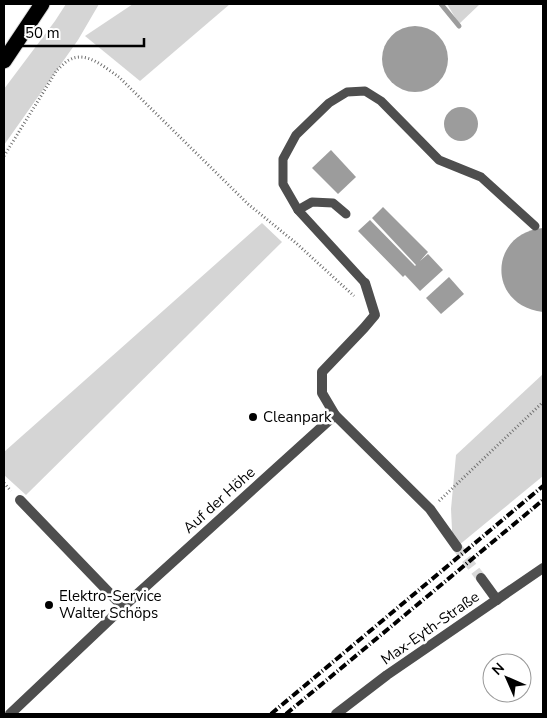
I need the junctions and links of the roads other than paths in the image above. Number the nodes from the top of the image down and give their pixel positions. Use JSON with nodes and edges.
{"nodes":[{"id":1,"x":42,"y":4,"type":"edge"},
{"id":2,"x":4,"y":61,"type":"edge"},
{"id":3,"x":298,"y":210,"type":"junction"},
{"id":4,"x":346,"y":214,"type":"dead end"},
{"id":5,"x":535,"y":226,"type":"dead end"},
{"id":6,"x":365,"y":283,"type":"joint"},
{"id":7,"x":335,"y":414,"type":"junction"},
{"id":8,"x":20,"y":500,"type":"dead end"},
{"id":9,"x":458,"y":547,"type":"tunnel mouth"},
{"id":10,"x":543,"y":568,"type":"edge"},
{"id":11,"x":481,"y":578,"type":"tunnel mouth"},
{"id":12,"x":496,"y":600,"type":"junction"},
{"id":13,"x":123,"y":607,"type":"junction"},
{"id":14,"x":10,"y":714,"type":"edge"},
{"id":15,"x":336,"y":714,"type":"edge"}],
"edges":[{"from":1,"to":2,"type":"highway"},
{"from":3,"to":4,"type":"lane"},
{"from":3,"to":5,"type":"lane"},
{"from":3,"to":6,"type":"lane"},
{"from":6,"to":7,"type":"street"},
{"from":7,"to":9,"type":"street"},
{"from":7,"to":13,"type":"street","name":"Auf der Höhe"},
{"from":8,"to":13,"type":"street"},
{"from":10,"to":12,"type":"street","name":"Max-Eyth-Straße"},
{"from":11,"to":12,"type":"street"},
{"from":12,"to":15,"type":"street","name":"Max-Eyth-Straße"},
{"from":13,"to":14,"type":"street","name":"Auf der Höhe"}]}
